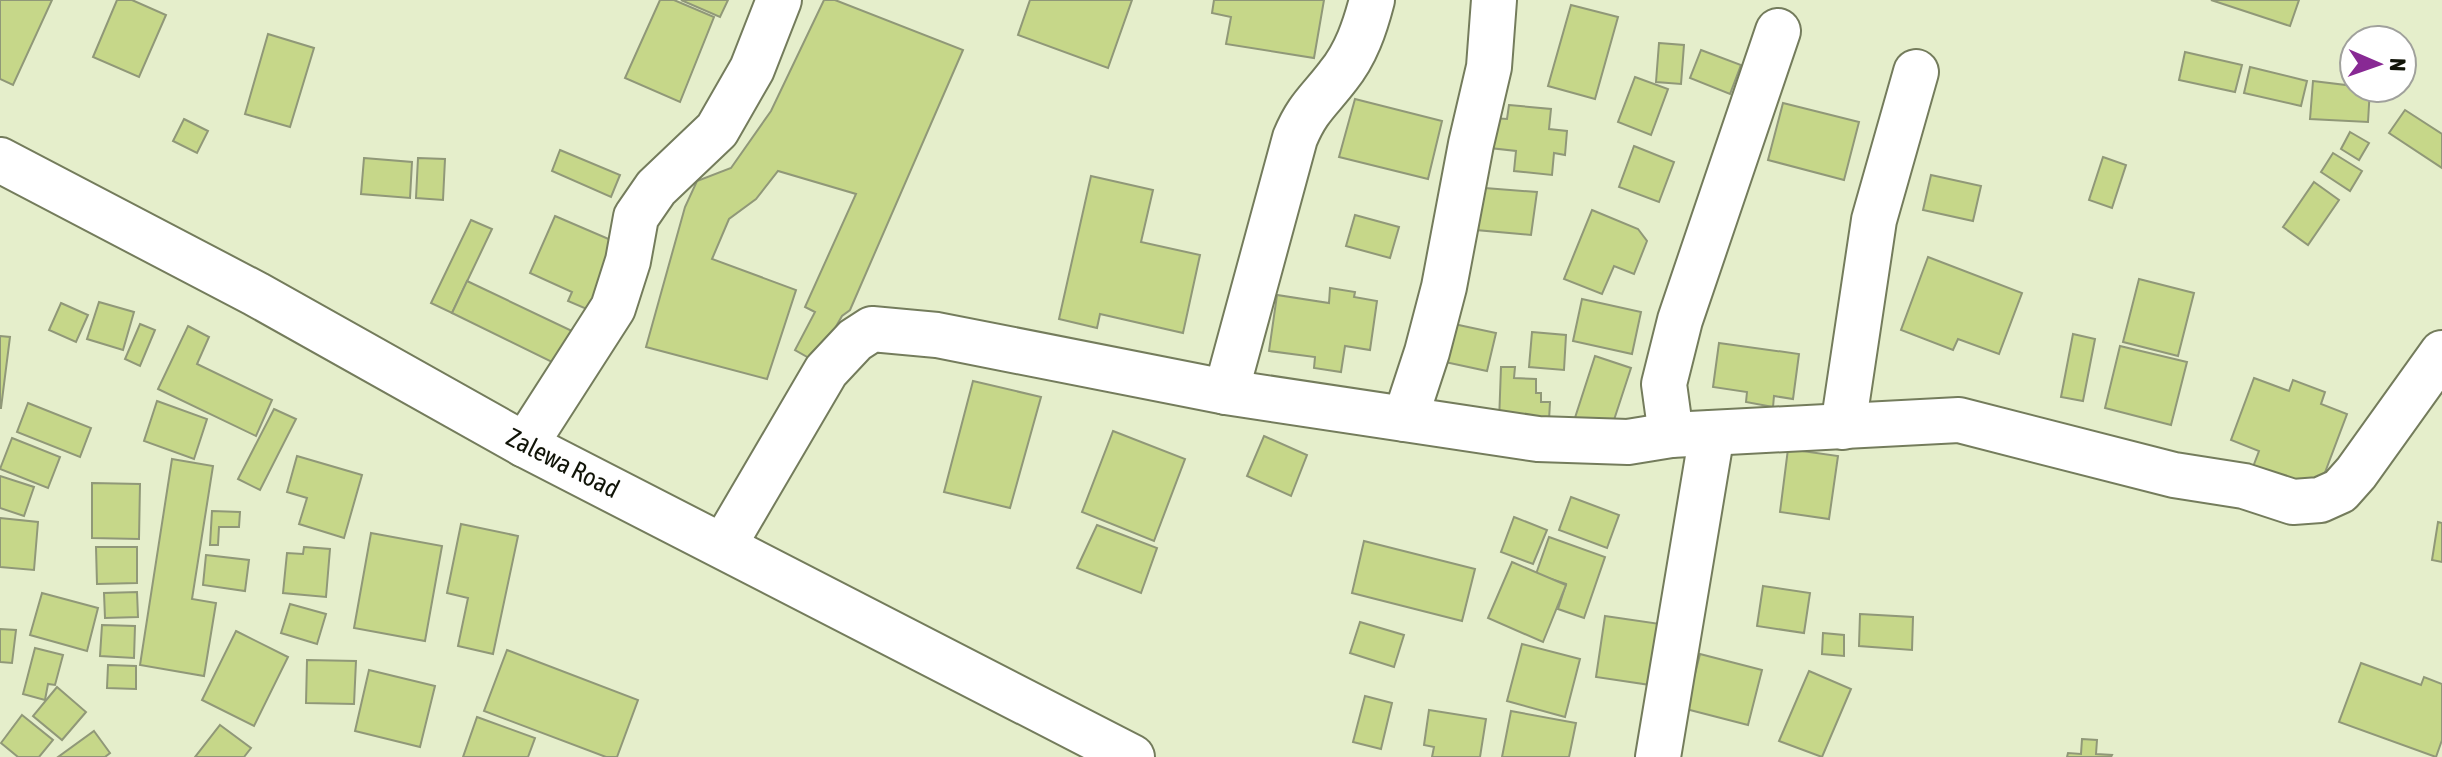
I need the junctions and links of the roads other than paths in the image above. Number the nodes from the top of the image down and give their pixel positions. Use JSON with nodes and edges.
{"nodes":[{"id":1,"x":779,"y":0,"type":"edge"},
{"id":2,"x":1372,"y":0,"type":"edge"},
{"id":3,"x":1494,"y":0,"type":"edge"},
{"id":4,"x":1778,"y":31,"type":"dead end"},
{"id":5,"x":1916,"y":72,"type":"dead end"},
{"id":6,"x":0,"y":160,"type":"edge"},
{"id":7,"x":2442,"y":353,"type":"edge"},
{"id":8,"x":1226,"y":392,"type":"junction"},
{"id":9,"x":1405,"y":419,"type":"junction"},
{"id":10,"x":1843,"y":427,"type":"junction"},
{"id":11,"x":1692,"y":434,"type":"junction"},
{"id":12,"x":525,"y":445,"type":"junction"},
{"id":13,"x":724,"y":545,"type":"junction"},
{"id":14,"x":1132,"y":757,"type":"edge"},
{"id":15,"x":1658,"y":757,"type":"edge"}],
"edges":[{"from":1,"to":12,"type":"main road"},
{"from":2,"to":8,"type":"main road"},
{"from":3,"to":9,"type":"main road"},
{"from":4,"to":11,"type":"main road"},
{"from":5,"to":10,"type":"main road"},
{"from":6,"to":12,"type":"main road","name":"Zalewa Road"},
{"from":7,"to":10,"type":"main road"},
{"from":8,"to":9,"type":"main road"},
{"from":8,"to":13,"type":"main road"},
{"from":9,"to":11,"type":"main road"},
{"from":10,"to":11,"type":"main road"},
{"from":11,"to":15,"type":"main road"},
{"from":12,"to":13,"type":"main road","name":"Zalewa Road"},
{"from":13,"to":14,"type":"main road","name":"Zalewa Road"}]}
